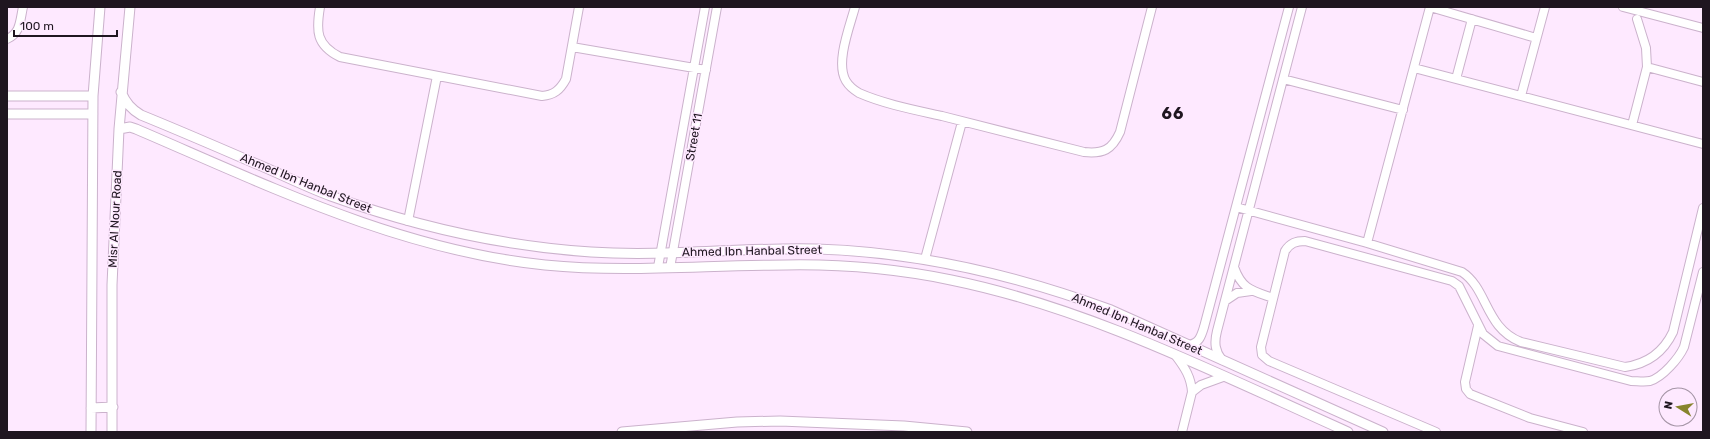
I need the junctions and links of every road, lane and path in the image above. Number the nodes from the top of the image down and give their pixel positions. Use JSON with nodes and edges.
{"nodes":[{"id":1,"x":23,"y":7,"type":"edge"},
{"id":2,"x":100,"y":7,"type":"edge"},
{"id":3,"x":130,"y":7,"type":"edge"},
{"id":4,"x":320,"y":7,"type":"edge"},
{"id":5,"x":579,"y":7,"type":"edge"},
{"id":6,"x":696,"y":7,"type":"edge"},
{"id":7,"x":717,"y":7,"type":"edge"},
{"id":8,"x":855,"y":7,"type":"edge"},
{"id":9,"x":1152,"y":7,"type":"edge"},
{"id":10,"x":1289,"y":7,"type":"edge"},
{"id":11,"x":1302,"y":7,"type":"edge"},
{"id":12,"x":1430,"y":7,"type":"edge"},
{"id":13,"x":1545,"y":7,"type":"edge"},
{"id":14,"x":1623,"y":7,"type":"edge"},
{"id":15,"x":704,"y":8,"type":"edge"},
{"id":16,"x":1472,"y":19,"type":"junction"},
{"id":17,"x":1638,"y":19,"type":"dead end"},
{"id":18,"x":1703,"y":28,"type":"edge"},
{"id":19,"x":1536,"y":38,"type":"junction"},
{"id":20,"x":7,"y":39,"type":"edge"},
{"id":21,"x":572,"y":47,"type":"junction"},
{"id":22,"x":1647,"y":67,"type":"junction"},
{"id":23,"x":694,"y":68,"type":"junction"},
{"id":24,"x":1414,"y":68,"type":"junction"},
{"id":25,"x":706,"y":70,"type":"junction"},
{"id":26,"x":437,"y":76,"type":"junction"},
{"id":27,"x":1283,"y":79,"type":"junction"},
{"id":28,"x":1456,"y":79,"type":"junction"},
{"id":29,"x":1703,"y":82,"type":"edge"},
{"id":30,"x":121,"y":92,"type":"junction"},
{"id":31,"x":7,"y":96,"type":"edge"},
{"id":32,"x":94,"y":96,"type":"junction"},
{"id":33,"x":1521,"y":96,"type":"junction"},
{"id":34,"x":1403,"y":110,"type":"junction"},
{"id":35,"x":7,"y":114,"type":"edge"},
{"id":36,"x":93,"y":114,"type":"junction"},
{"id":37,"x":962,"y":122,"type":"junction"},
{"id":38,"x":1632,"y":125,"type":"junction"},
{"id":39,"x":119,"y":128,"type":"junction"},
{"id":40,"x":1703,"y":144,"type":"edge"},
{"id":41,"x":1236,"y":207,"type":"junction"},
{"id":42,"x":1703,"y":208,"type":"edge"},
{"id":43,"x":1249,"y":211,"type":"junction"},
{"id":44,"x":408,"y":221,"type":"junction"},
{"id":45,"x":666,"y":225,"type":"junction"},
{"id":46,"x":677,"y":227,"type":"junction"},
{"id":47,"x":1367,"y":243,"type":"junction"},
{"id":48,"x":661,"y":253,"type":"junction"},
{"id":49,"x":672,"y":253,"type":"junction"},
{"id":50,"x":925,"y":259,"type":"junction"},
{"id":51,"x":658,"y":267,"type":"junction"},
{"id":52,"x":670,"y":268,"type":"junction"},
{"id":53,"x":1234,"y":268,"type":"junction"},
{"id":54,"x":1703,"y":272,"type":"edge"},
{"id":55,"x":1251,"y":291,"type":"junction"},
{"id":56,"x":1273,"y":298,"type":"junction"},
{"id":57,"x":1225,"y":301,"type":"junction"},
{"id":58,"x":1111,"y":310,"type":"junction"},
{"id":59,"x":1106,"y":326,"type":"junction"},
{"id":60,"x":1478,"y":326,"type":"junction"},
{"id":61,"x":1204,"y":327,"type":"junction"},
{"id":62,"x":1217,"y":331,"type":"junction"},
{"id":63,"x":1189,"y":345,"type":"junction"},
{"id":64,"x":1176,"y":356,"type":"junction"},
{"id":65,"x":1223,"y":361,"type":"junction"},
{"id":66,"x":1223,"y":376,"type":"junction"},
{"id":67,"x":1192,"y":392,"type":"junction"},
{"id":68,"x":113,"y":407,"type":"junction"},
{"id":69,"x":91,"y":408,"type":"junction"},
{"id":70,"x":1342,"y":414,"type":"junction"},
{"id":71,"x":1336,"y":426,"type":"junction"},
{"id":72,"x":663,"y":430,"type":"edge"},
{"id":73,"x":649,"y":431,"type":"edge"},
{"id":74,"x":91,"y":432,"type":"edge"},
{"id":75,"x":112,"y":432,"type":"edge"},
{"id":76,"x":622,"y":432,"type":"edge"},
{"id":77,"x":967,"y":432,"type":"edge"},
{"id":78,"x":1182,"y":432,"type":"edge"},
{"id":79,"x":1348,"y":432,"type":"edge"},
{"id":80,"x":1383,"y":432,"type":"edge"},
{"id":81,"x":1436,"y":432,"type":"edge"},
{"id":82,"x":1583,"y":432,"type":"edge"}],
"edges":[{"from":1,"to":20,"type":"street"},
{"from":2,"to":32,"type":"street","name":"Misr Al Nour Road"},
{"from":3,"to":30,"type":"street","name":"Misr Al Nour Road"},
{"from":4,"to":26,"type":"street"},
{"from":5,"to":21,"type":"street"},
{"from":6,"to":15,"type":"street"},
{"from":7,"to":25,"type":"street","name":"Street 11"},
{"from":8,"to":37,"type":"street"},
{"from":9,"to":37,"type":"street"},
{"from":10,"to":41,"type":"street"},
{"from":11,"to":27,"type":"street"},
{"from":12,"to":16,"type":"street"},
{"from":12,"to":24,"type":"street"},
{"from":13,"to":19,"type":"street"},
{"from":14,"to":18,"type":"street"},
{"from":15,"to":23,"type":"street","name":"Street 11"},
{"from":16,"to":19,"type":"street"},
{"from":16,"to":28,"type":"street"},
{"from":17,"to":22,"type":"street"},
{"from":19,"to":33,"type":"street"},
{"from":21,"to":23,"type":"street"},
{"from":21,"to":26,"type":"street"},
{"from":22,"to":29,"type":"street"},
{"from":22,"to":38,"type":"street"},
{"from":23,"to":25,"type":"street"},
{"from":23,"to":45,"type":"street","name":"Street 11"},
{"from":24,"to":28,"type":"street"},
{"from":24,"to":34,"type":"street"},
{"from":25,"to":46,"type":"street","name":"Street 11"},
{"from":26,"to":44,"type":"street"},
{"from":27,"to":34,"type":"street"},
{"from":27,"to":43,"type":"street"},
{"from":28,"to":33,"type":"street"},
{"from":30,"to":39,"type":"street","name":"Misr Al Nour Road"},
{"from":30,"to":44,"type":"street","name":"Ahmed Ibn Hanbal Street"},
{"from":31,"to":32,"type":"street"},
{"from":32,"to":36,"type":"street","name":"Misr Al Nour Road"},
{"from":33,"to":38,"type":"street"},
{"from":34,"to":47,"type":"street"},
{"from":35,"to":36,"type":"street"},
{"from":36,"to":69,"type":"street","name":"Misr Al Nour Road"},
{"from":37,"to":50,"type":"street"},
{"from":38,"to":40,"type":"street"},
{"from":39,"to":51,"type":"street","name":"Ahmed Ibn Hanbal Street"},
{"from":39,"to":68,"type":"street","name":"Misr Al Nour Road"},
{"from":41,"to":43,"type":"street"},
{"from":41,"to":61,"type":"street"},
{"from":42,"to":47,"type":"street"},
{"from":43,"to":47,"type":"street"},
{"from":43,"to":53,"type":"street"},
{"from":44,"to":48,"type":"street","name":"Ahmed Ibn Hanbal Street"},
{"from":45,"to":46,"type":"street"},
{"from":45,"to":48,"type":"street","name":"Street 11"},
{"from":46,"to":49,"type":"street","name":"Street 11"},
{"from":48,"to":49,"type":"street","name":"Ahmed Ibn Hanbal Street"},
{"from":48,"to":51,"type":"street","name":"Street 11"},
{"from":49,"to":50,"type":"street","name":"Ahmed Ibn Hanbal Street"},
{"from":49,"to":52,"type":"street","name":"Street 11"},
{"from":50,"to":58,"type":"street","name":"Ahmed Ibn Hanbal Street"},
{"from":51,"to":52,"type":"street","name":"Ahmed Ibn Hanbal Street"},
{"from":52,"to":59,"type":"street","name":"Ahmed Ibn Hanbal Street"},
{"from":53,"to":55,"type":"street"},
{"from":53,"to":57,"type":"street"},
{"from":54,"to":60,"type":"street"},
{"from":55,"to":56,"type":"street"},
{"from":55,"to":57,"type":"street"},
{"from":56,"to":60,"type":"street"},
{"from":56,"to":81,"type":"street"},
{"from":57,"to":62,"type":"street"},
{"from":58,"to":59,"type":"street"},
{"from":58,"to":63,"type":"street","name":"Ahmed Ibn Hanbal Street"},
{"from":59,"to":64,"type":"street","name":"Ahmed Ibn Hanbal Street"},
{"from":60,"to":82,"type":"street"},
{"from":61,"to":62,"type":"street"},
{"from":61,"to":63,"type":"street"},
{"from":62,"to":65,"type":"street"},
{"from":63,"to":65,"type":"street","name":"Ahmed Ibn Hanbal Street"},
{"from":64,"to":66,"type":"street","name":"Ahmed Ibn Hanbal Street"},
{"from":64,"to":67,"type":"street"},
{"from":65,"to":70,"type":"street","name":"Ahmed Ibn Hanbal Street"},
{"from":66,"to":67,"type":"street"},
{"from":66,"to":71,"type":"street","name":"Ahmed Ibn Hanbal Street"},
{"from":67,"to":78,"type":"street"},
{"from":68,"to":69,"type":"street"},
{"from":68,"to":75,"type":"street","name":"Misr Al Nour Road"},
{"from":69,"to":74,"type":"street","name":"Misr Al Nour Road"},
{"from":70,"to":71,"type":"street"},
{"from":70,"to":80,"type":"street","name":"Ahmed Ibn Hanbal Street"},
{"from":71,"to":79,"type":"street","name":"Ahmed Ibn Hanbal Street"},
{"from":72,"to":73,"type":"street"},
{"from":72,"to":77,"type":"street"},
{"from":73,"to":76,"type":"street"}]}
